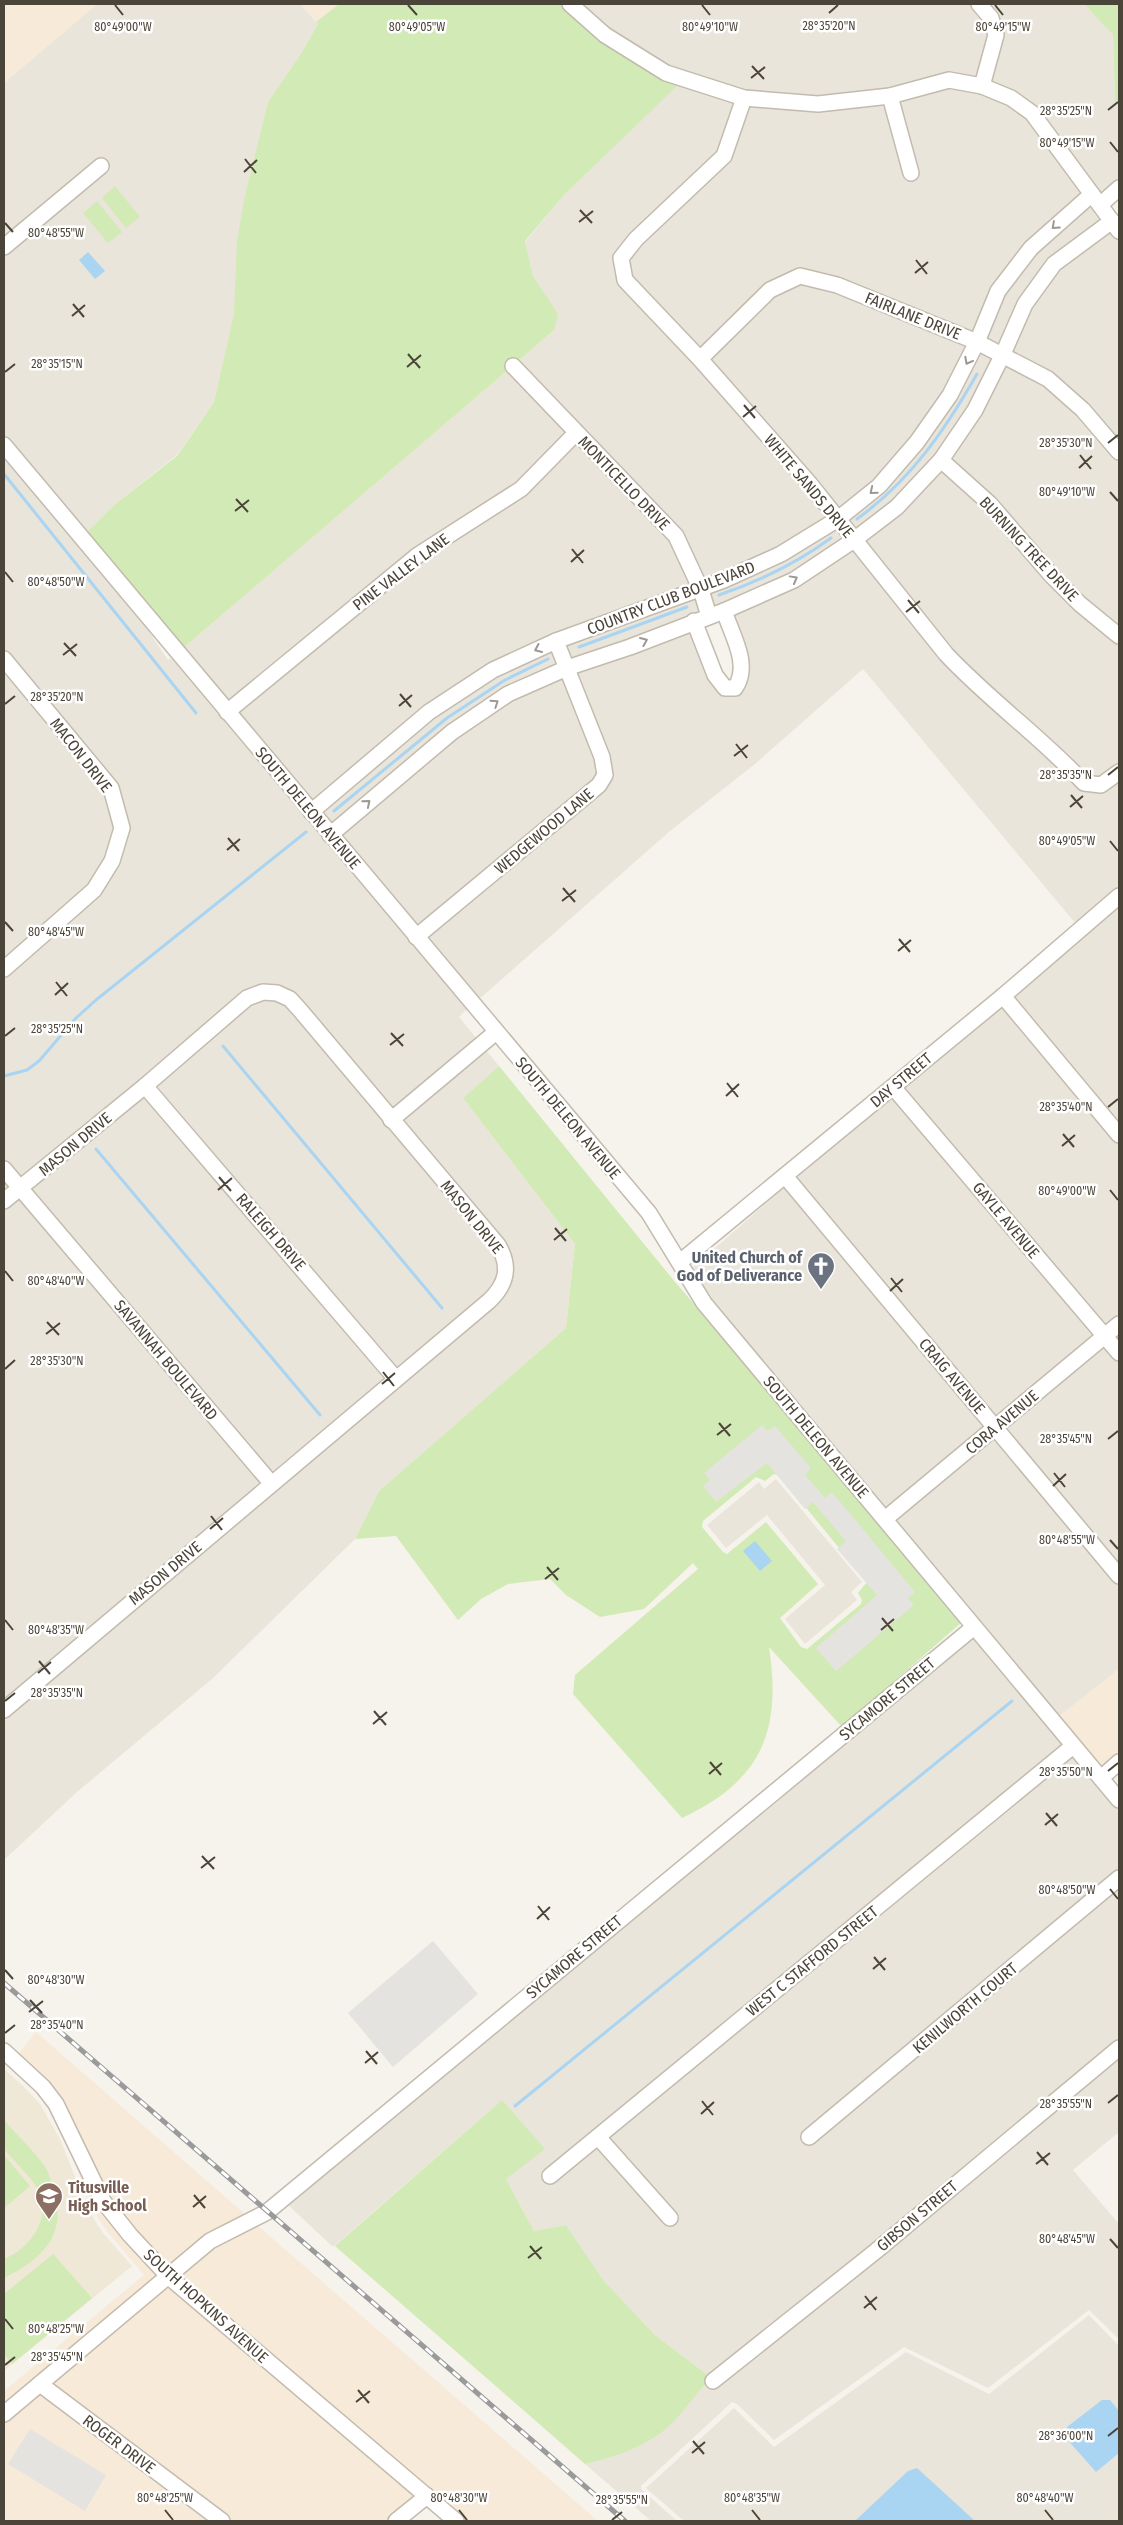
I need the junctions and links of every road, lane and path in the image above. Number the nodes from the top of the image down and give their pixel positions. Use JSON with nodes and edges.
{"nodes":[{"id":1,"x":570,"y":4,"type":"edge"},
{"id":2,"x":979,"y":4,"type":"edge"},
{"id":3,"x":982,"y":86,"type":"junction"},
{"id":4,"x":890,"y":96,"type":"junction"},
{"id":5,"x":744,"y":98,"type":"junction"},
{"id":6,"x":101,"y":166,"type":"dead end"},
{"id":7,"x":911,"y":173,"type":"dead end"},
{"id":8,"x":1119,"y":188,"type":"edge"},
{"id":9,"x":1096,"y":199,"type":"junction"},
{"id":10,"x":1115,"y":226,"type":"edge"},
{"id":11,"x":4,"y":247,"type":"edge"},
{"id":12,"x":978,"y":342,"type":"junction"},
{"id":13,"x":1003,"y":354,"type":"junction"},
{"id":14,"x":700,"y":360,"type":"junction"},
{"id":15,"x":512,"y":366,"type":"dead end"},
{"id":16,"x":576,"y":434,"type":"junction"},
{"id":17,"x":4,"y":445,"type":"edge"},
{"id":18,"x":1119,"y":452,"type":"edge"},
{"id":19,"x":941,"y":460,"type":"junction"},
{"id":20,"x":838,"y":519,"type":"junction"},
{"id":21,"x":854,"y":540,"type":"junction"},
{"id":22,"x":701,"y":590,"type":"junction"},
{"id":23,"x":724,"y":611,"type":"junction"},
{"id":24,"x":709,"y":616,"type":"junction"},
{"id":25,"x":694,"y":621,"type":"junction"},
{"id":26,"x":1119,"y":636,"type":"edge"},
{"id":27,"x":556,"y":641,"type":"junction"},
{"id":28,"x":4,"y":659,"type":"edge"},
{"id":29,"x":567,"y":668,"type":"junction"},
{"id":30,"x":227,"y":712,"type":"junction"},
{"id":31,"x":1119,"y":772,"type":"edge"},
{"id":32,"x":312,"y":812,"type":"junction"},
{"id":33,"x":330,"y":835,"type":"junction"},
{"id":34,"x":1119,"y":896,"type":"edge"},
{"id":35,"x":416,"y":937,"type":"junction"},
{"id":36,"x":4,"y":969,"type":"edge"},
{"id":37,"x":1003,"y":996,"type":"junction"},
{"id":38,"x":496,"y":1032,"type":"junction"},
{"id":39,"x":145,"y":1086,"type":"junction"},
{"id":40,"x":893,"y":1087,"type":"junction"},
{"id":41,"x":391,"y":1120,"type":"junction"},
{"id":42,"x":1119,"y":1135,"type":"edge"},
{"id":43,"x":4,"y":1169,"type":"edge"},
{"id":44,"x":785,"y":1176,"type":"junction"},
{"id":45,"x":21,"y":1190,"type":"junction"},
{"id":46,"x":4,"y":1201,"type":"edge"},
{"id":47,"x":680,"y":1262,"type":"junction"},
{"id":48,"x":1119,"y":1324,"type":"edge"},
{"id":49,"x":1105,"y":1336,"type":"junction"},
{"id":50,"x":1119,"y":1353,"type":"edge"},
{"id":51,"x":396,"y":1379,"type":"junction"},
{"id":52,"x":995,"y":1428,"type":"junction"},
{"id":53,"x":271,"y":1483,"type":"junction"},
{"id":54,"x":886,"y":1519,"type":"junction"},
{"id":55,"x":1119,"y":1576,"type":"edge"},
{"id":56,"x":974,"y":1627,"type":"junction"},
{"id":57,"x":4,"y":1710,"type":"edge"},
{"id":58,"x":1073,"y":1746,"type":"junction"},
{"id":59,"x":1119,"y":1762,"type":"edge"},
{"id":60,"x":1101,"y":1778,"type":"junction"},
{"id":61,"x":1119,"y":1800,"type":"edge"},
{"id":62,"x":1119,"y":1878,"type":"edge"},
{"id":63,"x":1119,"y":2048,"type":"edge"},
{"id":64,"x":4,"y":2051,"type":"edge"},
{"id":65,"x":598,"y":2137,"type":"junction"},
{"id":66,"x":809,"y":2137,"type":"dead end"},
{"id":67,"x":550,"y":2176,"type":"dead end"},
{"id":68,"x":670,"y":2218,"type":"dead end"},
{"id":69,"x":169,"y":2277,"type":"junction"},
{"id":70,"x":713,"y":2381,"type":"dead end"},
{"id":71,"x":40,"y":2384,"type":"junction"},
{"id":72,"x":4,"y":2414,"type":"edge"},
{"id":73,"x":427,"y":2496,"type":"junction"},
{"id":74,"x":222,"y":2521,"type":"edge"},
{"id":75,"x":396,"y":2521,"type":"edge"},
{"id":76,"x":456,"y":2521,"type":"edge"}],
"edges":[{"from":1,"to":5,"type":"street"},
{"from":2,"to":3,"type":"street"},
{"from":3,"to":4,"type":"street"},
{"from":3,"to":9,"type":"street"},
{"from":4,"to":5,"type":"street"},
{"from":4,"to":7,"type":"street"},
{"from":5,"to":14,"type":"street","name":"WHITE SANDS DRIVE"},
{"from":6,"to":11,"type":"street"},
{"from":8,"to":9,"type":"street","name":"COUNTRY CLUB BOULEVARD"},
{"from":9,"to":10,"type":"street"},
{"from":9,"to":12,"type":"street","name":"COUNTRY CLUB BOULEVARD","one_way":true},
{"from":10,"to":13,"type":"street","name":"COUNTRY CLUB BOULEVARD"},
{"from":12,"to":13,"type":"street","name":"FAIRLANE DRIVE"},
{"from":12,"to":14,"type":"street","name":"FAIRLANE DRIVE"},
{"from":12,"to":20,"type":"street","name":"COUNTRY CLUB BOULEVARD","one_way":true},
{"from":13,"to":18,"type":"street","name":"FAIRLANE DRIVE"},
{"from":13,"to":19,"type":"street","name":"COUNTRY CLUB BOULEVARD"},
{"from":14,"to":20,"type":"street","name":"WHITE SANDS DRIVE"},
{"from":15,"to":16,"type":"street","name":"MONTICELLO DRIVE"},
{"from":16,"to":22,"type":"street","name":"MONTICELLO DRIVE"},
{"from":16,"to":30,"type":"street","name":"PINE VALLEY LANE"},
{"from":17,"to":30,"type":"street","name":"SOUTH DELEON AVENUE"},
{"from":19,"to":21,"type":"street","name":"COUNTRY CLUB BOULEVARD"},
{"from":19,"to":26,"type":"street","name":"BURNING TREE DRIVE"},
{"from":20,"to":21,"type":"street","name":"WHITE SANDS DRIVE"},
{"from":20,"to":22,"type":"street","name":"COUNTRY CLUB BOULEVARD"},
{"from":23,"to":21,"type":"street","name":"COUNTRY CLUB BOULEVARD","one_way":true},
{"from":21,"to":31,"type":"street","name":"WHITE SANDS DRIVE"},
{"from":22,"to":24,"type":"street","name":"MONTICELLO DRIVE"},
{"from":22,"to":27,"type":"street","name":"COUNTRY CLUB BOULEVARD"},
{"from":23,"to":24,"type":"street","name":"COUNTRY CLUB BOULEVARD"},
{"from":23,"to":25,"type":"street"},
{"from":24,"to":25,"type":"street","name":"COUNTRY CLUB BOULEVARD"},
{"from":29,"to":25,"type":"street","name":"COUNTRY CLUB BOULEVARD","one_way":true},
{"from":27,"to":29,"type":"street","name":"WEDGEWOOD LANE"},
{"from":27,"to":32,"type":"street","name":"COUNTRY CLUB BOULEVARD","one_way":true},
{"from":28,"to":36,"type":"street","name":"MACON DRIVE"},
{"from":33,"to":29,"type":"street","name":"COUNTRY CLUB BOULEVARD","one_way":true},
{"from":29,"to":35,"type":"street","name":"WEDGEWOOD LANE"},
{"from":30,"to":32,"type":"street","name":"SOUTH DELEON AVENUE"},
{"from":32,"to":33,"type":"street","name":"SOUTH DELEON AVENUE"},
{"from":33,"to":35,"type":"street","name":"SOUTH DELEON AVENUE"},
{"from":34,"to":37,"type":"street","name":"DAY STREET"},
{"from":35,"to":38,"type":"street","name":"SOUTH DELEON AVENUE"},
{"from":37,"to":40,"type":"street","name":"DAY STREET"},
{"from":37,"to":42,"type":"street"},
{"from":38,"to":41,"type":"street"},
{"from":38,"to":47,"type":"street","name":"SOUTH DELEON AVENUE"},
{"from":39,"to":41,"type":"street","name":"MASON DRIVE"},
{"from":39,"to":45,"type":"street","name":"MASON DRIVE"},
{"from":39,"to":51,"type":"street","name":"RALEIGH DRIVE"},
{"from":40,"to":44,"type":"street","name":"DAY STREET"},
{"from":40,"to":49,"type":"street","name":"GAYLE AVENUE"},
{"from":41,"to":51,"type":"street","name":"MASON DRIVE"},
{"from":43,"to":45,"type":"street","name":"SAVANNAH BOULEVARD"},
{"from":44,"to":47,"type":"street","name":"DAY STREET"},
{"from":44,"to":52,"type":"street","name":"CRAIG AVENUE"},
{"from":45,"to":46,"type":"street","name":"MASON DRIVE"},
{"from":45,"to":53,"type":"street","name":"SAVANNAH BOULEVARD"},
{"from":47,"to":54,"type":"street","name":"SOUTH DELEON AVENUE"},
{"from":48,"to":49,"type":"street","name":"CORA AVENUE"},
{"from":49,"to":50,"type":"street","name":"GAYLE AVENUE"},
{"from":49,"to":52,"type":"street","name":"CORA AVENUE"},
{"from":51,"to":53,"type":"street","name":"MASON DRIVE"},
{"from":52,"to":54,"type":"street","name":"CORA AVENUE"},
{"from":52,"to":55,"type":"street","name":"CRAIG AVENUE"},
{"from":53,"to":57,"type":"street","name":"MASON DRIVE"},
{"from":54,"to":56,"type":"street","name":"SOUTH DELEON AVENUE"},
{"from":56,"to":58,"type":"street","name":"SOUTH DELEON AVENUE"},
{"from":56,"to":69,"type":"street","name":"SYCAMORE STREET"},
{"from":58,"to":60,"type":"street","name":"SOUTH DELEON AVENUE"},
{"from":58,"to":65,"type":"street","name":"WEST C STAFFORD STREET"},
{"from":59,"to":60,"type":"street"},
{"from":60,"to":61,"type":"street","name":"SOUTH DELEON AVENUE"},
{"from":62,"to":66,"type":"street","name":"KENILWORTH COURT"},
{"from":63,"to":70,"type":"street","name":"GIBSON STREET"},
{"from":64,"to":69,"type":"street","name":"SOUTH HOPKINS AVENUE"},
{"from":65,"to":67,"type":"street","name":"WEST C STAFFORD STREET"},
{"from":65,"to":68,"type":"street"},
{"from":69,"to":71,"type":"street","name":"SYCAMORE STREET"},
{"from":69,"to":73,"type":"street","name":"SOUTH HOPKINS AVENUE"},
{"from":71,"to":72,"type":"street","name":"SYCAMORE STREET"},
{"from":71,"to":74,"type":"street","name":"ROGER DRIVE"},
{"from":73,"to":75,"type":"street"},
{"from":73,"to":76,"type":"street","name":"SOUTH HOPKINS AVENUE"}]}
